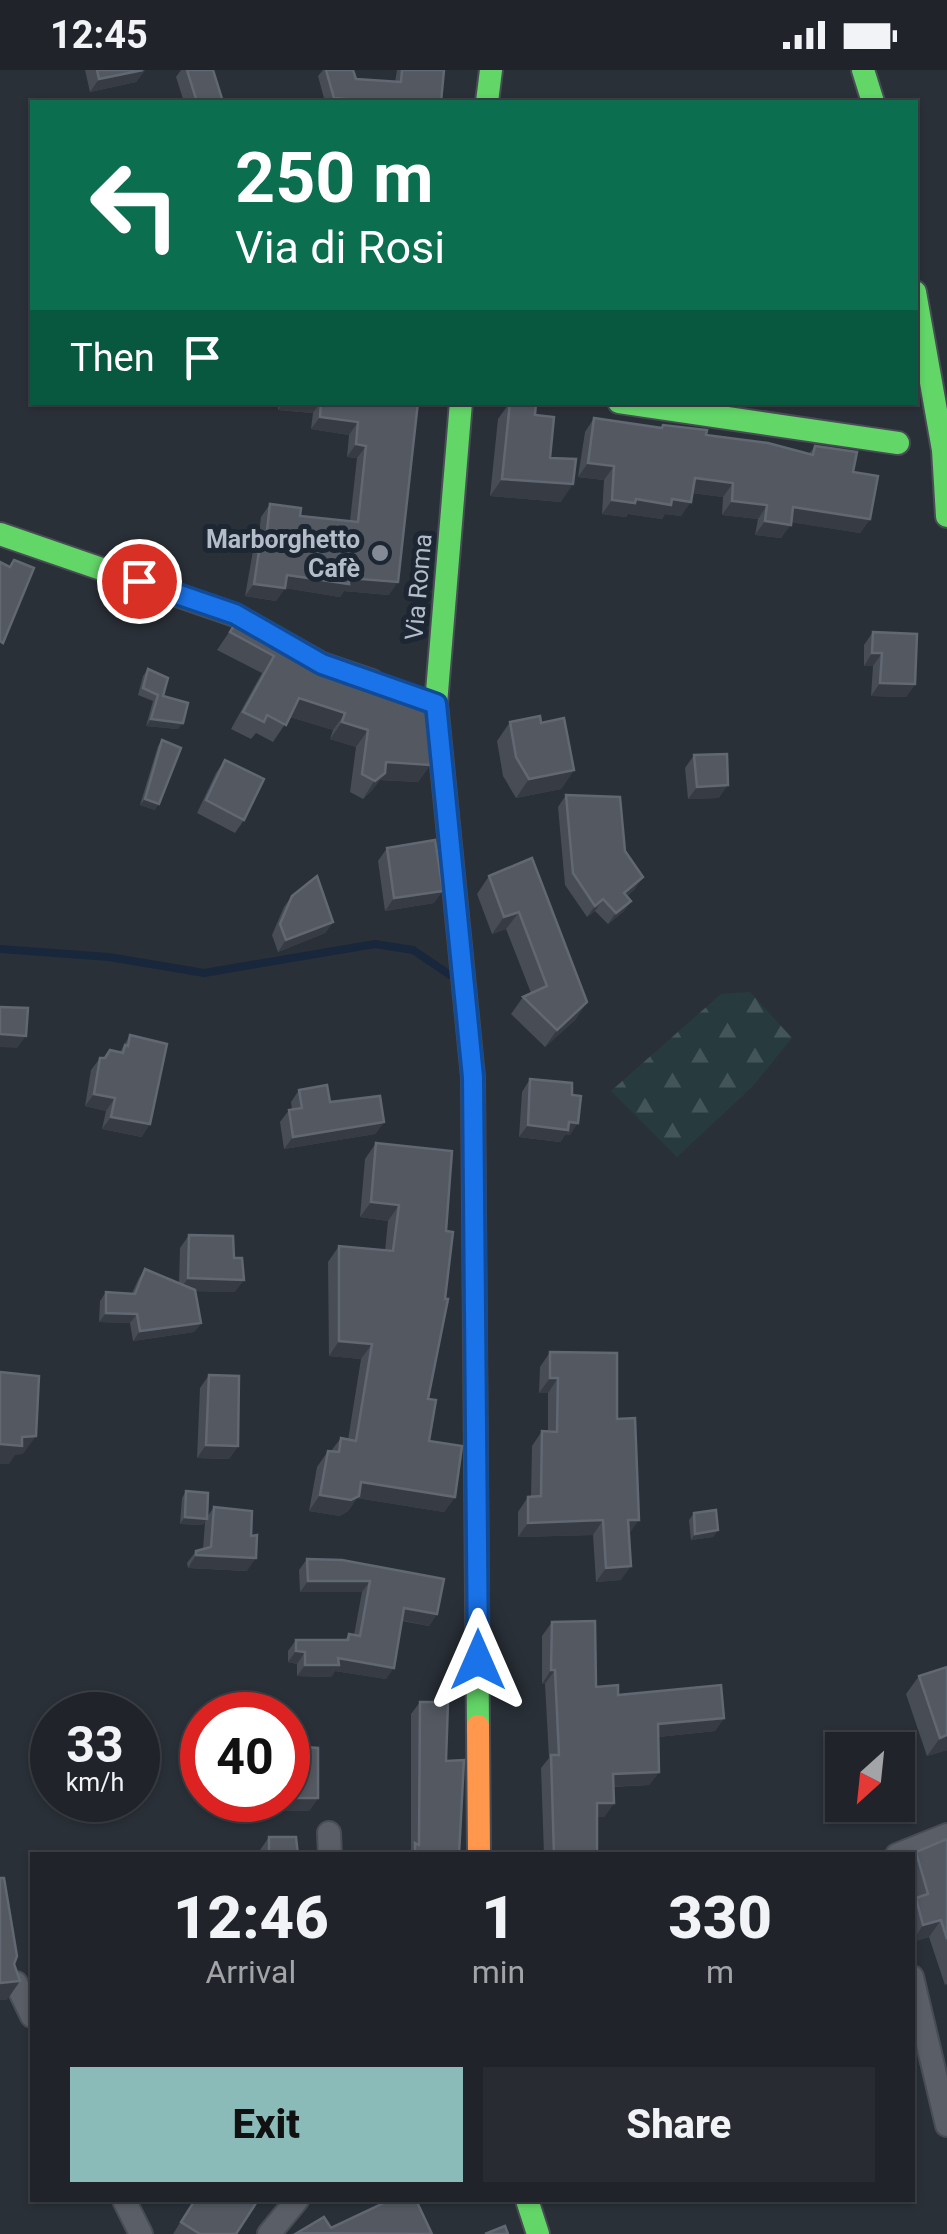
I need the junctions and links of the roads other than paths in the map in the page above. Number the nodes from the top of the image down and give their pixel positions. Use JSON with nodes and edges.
{"nodes":[{"id":1,"x":491,"y":70,"type":"edge"},
{"id":2,"x":863,"y":70,"type":"edge"},
{"id":3,"x":487,"y":100,"type":"edge"},
{"id":4,"x":872,"y":100,"type":"edge"},
{"id":5,"x":918,"y":309,"type":"edge"},
{"id":6,"x":461,"y":405,"type":"edge"},
{"id":7,"x":639,"y":405,"type":"edge"},
{"id":8,"x":898,"y":443,"type":"dead end"},
{"id":9,"x":947,"y":516,"type":"edge"},
{"id":10,"x":0,"y":534,"type":"edge"},
{"id":11,"x":386,"y":686,"type":"edge"},
{"id":12,"x":947,"y":1836,"type":"edge"},
{"id":13,"x":479,"y":1852,"type":"edge"},
{"id":14,"x":904,"y":1852,"type":"edge"},
{"id":15,"x":16,"y":1984,"type":"edge"},
{"id":16,"x":915,"y":1990,"type":"edge"},
{"id":17,"x":30,"y":2012,"type":"edge"},
{"id":18,"x":947,"y":2125,"type":"edge"},
{"id":19,"x":125,"y":2202,"type":"edge"},
{"id":20,"x":295,"y":2202,"type":"edge"},
{"id":21,"x":530,"y":2202,"type":"edge"},
{"id":22,"x":140,"y":2234,"type":"edge"},
{"id":23,"x":269,"y":2234,"type":"edge"},
{"id":24,"x":538,"y":2234,"type":"edge"}],
"edges":[{"from":1,"to":3,"type":"street"},
{"from":2,"to":4,"type":"street"},
{"from":5,"to":9,"type":"street"},
{"from":6,"to":13,"type":"street","name":"Via Roma"},
{"from":7,"to":8,"type":"street"},
{"from":10,"to":11,"type":"street"},
{"from":12,"to":14,"type":"street"},
{"from":15,"to":17,"type":"street"},
{"from":16,"to":18,"type":"street"},
{"from":19,"to":22,"type":"street"},
{"from":20,"to":23,"type":"street"},
{"from":21,"to":24,"type":"street"}]}
